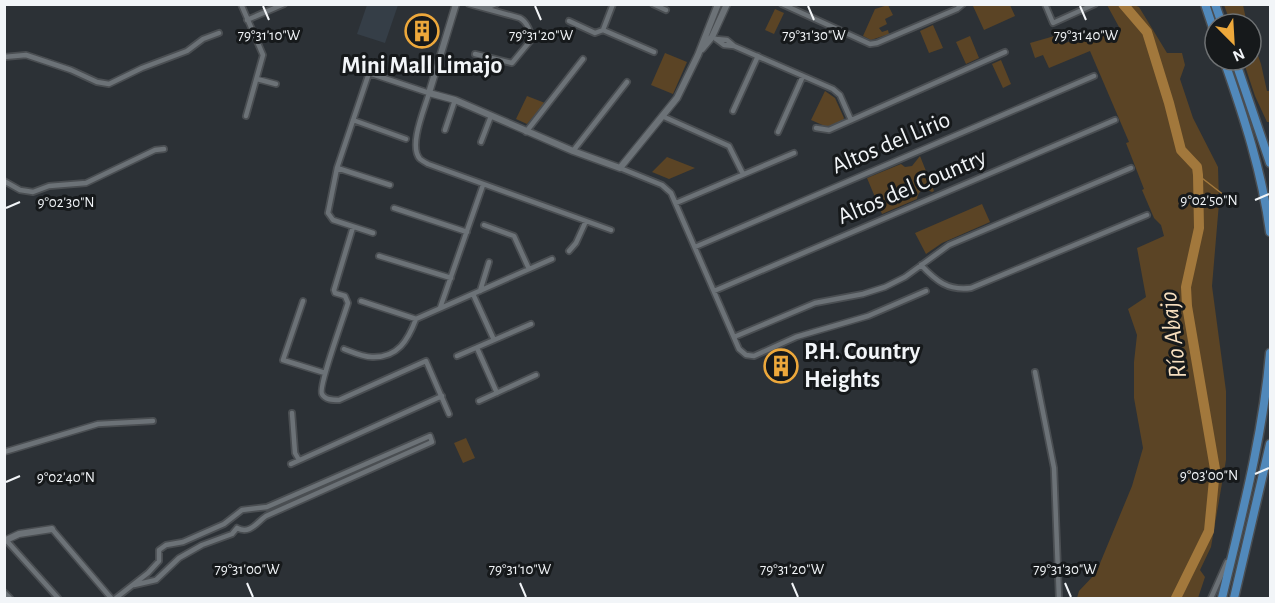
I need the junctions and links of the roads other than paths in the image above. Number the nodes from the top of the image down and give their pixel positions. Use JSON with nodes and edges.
{"nodes":[{"id":1,"x":241,"y":4,"type":"edge"},
{"id":2,"x":284,"y":4,"type":"edge"},
{"id":3,"x":456,"y":4,"type":"edge"},
{"id":4,"x":469,"y":4,"type":"edge"},
{"id":5,"x":480,"y":4,"type":"edge"},
{"id":6,"x":496,"y":4,"type":"edge"},
{"id":7,"x":613,"y":4,"type":"edge"},
{"id":8,"x":653,"y":4,"type":"edge"},
{"id":9,"x":718,"y":4,"type":"edge"},
{"id":10,"x":727,"y":4,"type":"edge"},
{"id":11,"x":782,"y":4,"type":"edge"},
{"id":12,"x":963,"y":4,"type":"edge"},
{"id":13,"x":1045,"y":4,"type":"edge"},
{"id":14,"x":1095,"y":4,"type":"edge"},
{"id":15,"x":791,"y":6,"type":"edge"},
{"id":16,"x":486,"y":8,"type":"junction"},
{"id":17,"x":666,"y":10,"type":"dead end"},
{"id":18,"x":247,"y":20,"type":"junction"},
{"id":19,"x":568,"y":21,"type":"dead end"},
{"id":20,"x":603,"y":30,"type":"junction"},
{"id":21,"x":219,"y":33,"type":"dead end"},
{"id":22,"x":711,"y":36,"type":"junction"},
{"id":23,"x":654,"y":52,"type":"dead end"},
{"id":24,"x":1005,"y":52,"type":"dead end"},
{"id":25,"x":475,"y":54,"type":"dead end"},
{"id":26,"x":758,"y":56,"type":"junction"},
{"id":27,"x":4,"y":57,"type":"edge"},
{"id":28,"x":583,"y":59,"type":"dead end"},
{"id":29,"x":351,"y":67,"type":"dead end"},
{"id":30,"x":1228,"y":72,"type":"edge"},
{"id":31,"x":1239,"y":72,"type":"edge"},
{"id":32,"x":369,"y":73,"type":"junction"},
{"id":33,"x":803,"y":76,"type":"junction"},
{"id":34,"x":1094,"y":76,"type":"dead end"},
{"id":35,"x":257,"y":79,"type":"junction"},
{"id":36,"x":627,"y":82,"type":"dead end"},
{"id":37,"x":276,"y":84,"type":"dead end"},
{"id":38,"x":429,"y":93,"type":"junction"},
{"id":39,"x":455,"y":100,"type":"junction"},
{"id":40,"x":733,"y":111,"type":"dead end"},
{"id":41,"x":246,"y":116,"type":"dead end"},
{"id":42,"x":491,"y":116,"type":"junction"},
{"id":43,"x":662,"y":116,"type":"junction"},
{"id":44,"x":353,"y":120,"type":"junction"},
{"id":45,"x":851,"y":120,"type":"junction"},
{"id":46,"x":1115,"y":120,"type":"dead end"},
{"id":47,"x":816,"y":128,"type":"dead end"},
{"id":48,"x":445,"y":130,"type":"dead end"},
{"id":49,"x":526,"y":132,"type":"junction"},
{"id":50,"x":778,"y":132,"type":"dead end"},
{"id":51,"x":406,"y":139,"type":"dead end"},
{"id":52,"x":481,"y":142,"type":"dead end"},
{"id":53,"x":164,"y":149,"type":"dead end"},
{"id":54,"x":573,"y":151,"type":"junction"},
{"id":55,"x":794,"y":153,"type":"dead end"},
{"id":56,"x":1270,"y":163,"type":"edge"},
{"id":57,"x":337,"y":168,"type":"junction"},
{"id":58,"x":620,"y":168,"type":"junction"},
{"id":59,"x":1131,"y":168,"type":"dead end"},
{"id":60,"x":743,"y":174,"type":"junction"},
{"id":61,"x":4,"y":182,"type":"edge"},
{"id":62,"x":390,"y":185,"type":"dead end"},
{"id":63,"x":483,"y":185,"type":"junction"},
{"id":64,"x":676,"y":203,"type":"junction"},
{"id":65,"x":394,"y":208,"type":"dead end"},
{"id":66,"x":1147,"y":215,"type":"dead end"},
{"id":67,"x":586,"y":221,"type":"junction"},
{"id":68,"x":484,"y":225,"type":"dead end"},
{"id":69,"x":353,"y":227,"type":"junction"},
{"id":70,"x":611,"y":230,"type":"dead end"},
{"id":71,"x":467,"y":232,"type":"junction"},
{"id":72,"x":1270,"y":232,"type":"edge"},
{"id":73,"x":372,"y":233,"type":"dead end"},
{"id":74,"x":695,"y":247,"type":"junction"},
{"id":75,"x":569,"y":251,"type":"dead end"},
{"id":76,"x":379,"y":256,"type":"dead end"},
{"id":77,"x":552,"y":259,"type":"dead end"},
{"id":78,"x":489,"y":262,"type":"dead end"},
{"id":79,"x":921,"y":265,"type":"junction"},
{"id":80,"x":529,"y":269,"type":"junction"},
{"id":81,"x":451,"y":278,"type":"junction"},
{"id":82,"x":479,"y":291,"type":"junction"},
{"id":83,"x":714,"y":291,"type":"junction"},
{"id":84,"x":926,"y":291,"type":"dead end"},
{"id":85,"x":473,"y":294,"type":"junction"},
{"id":86,"x":444,"y":299,"type":"junction"},
{"id":87,"x":303,"y":301,"type":"dead end"},
{"id":88,"x":457,"y":301,"type":"junction"},
{"id":89,"x":361,"y":302,"type":"dead end"},
{"id":90,"x":440,"y":308,"type":"junction"},
{"id":91,"x":416,"y":319,"type":"junction"},
{"id":92,"x":531,"y":324,"type":"dead end"},
{"id":93,"x":734,"y":337,"type":"junction"},
{"id":94,"x":494,"y":340,"type":"junction"},
{"id":95,"x":477,"y":348,"type":"junction"},
{"id":96,"x":344,"y":349,"type":"dead end"},
{"id":97,"x":1270,"y":353,"type":"edge"},
{"id":98,"x":457,"y":356,"type":"dead end"},
{"id":99,"x":1035,"y":372,"type":"dead end"},
{"id":100,"x":325,"y":373,"type":"junction"},
{"id":101,"x":536,"y":375,"type":"dead end"},
{"id":102,"x":497,"y":393,"type":"junction"},
{"id":103,"x":442,"y":396,"type":"junction"},
{"id":104,"x":479,"y":401,"type":"dead end"},
{"id":105,"x":292,"y":413,"type":"dead end"},
{"id":106,"x":449,"y":414,"type":"dead end"},
{"id":107,"x":153,"y":421,"type":"dead end"},
{"id":108,"x":1270,"y":444,"type":"edge"},
{"id":109,"x":4,"y":452,"type":"edge"},
{"id":110,"x":383,"y":455,"type":"junction"},
{"id":111,"x":299,"y":460,"type":"junction"},
{"id":112,"x":387,"y":461,"type":"junction"},
{"id":113,"x":291,"y":464,"type":"dead end"},
{"id":114,"x":342,"y":473,"type":"junction"},
{"id":115,"x":346,"y":480,"type":"junction"},
{"id":116,"x":301,"y":491,"type":"junction"},
{"id":117,"x":304,"y":499,"type":"junction"},
{"id":118,"x":251,"y":509,"type":"junction"},
{"id":119,"x":234,"y":516,"type":"junction"},
{"id":120,"x":257,"y":517,"type":"junction"},
{"id":121,"x":237,"y":528,"type":"junction"},
{"id":122,"x":52,"y":529,"type":"joint"},
{"id":123,"x":5,"y":540,"type":"edge"},
{"id":124,"x":1234,"y":546,"type":"junction"},
{"id":125,"x":159,"y":561,"type":"junction"},
{"id":126,"x":166,"y":569,"type":"junction"},
{"id":127,"x":150,"y":571,"type":"junction"},
{"id":128,"x":158,"y":578,"type":"junction"},
{"id":129,"x":131,"y":585,"type":"junction"},
{"id":130,"x":4,"y":592,"type":"edge"},
{"id":131,"x":10,"y":598,"type":"edge"},
{"id":132,"x":58,"y":598,"type":"edge"},
{"id":133,"x":111,"y":598,"type":"edge"},
{"id":134,"x":116,"y":598,"type":"edge"},
{"id":135,"x":1059,"y":598,"type":"edge"},
{"id":136,"x":1211,"y":598,"type":"edge"},
{"id":137,"x":1222,"y":598,"type":"edge"},
{"id":138,"x":1234,"y":598,"type":"edge"}],
"edges":[{"from":1,"to":18,"type":"street"},
{"from":2,"to":18,"type":"street"},
{"from":3,"to":38,"type":"street"},
{"from":4,"to":16,"type":"street"},
{"from":5,"to":16,"type":"street"},
{"from":6,"to":16,"type":"street"},
{"from":7,"to":20,"type":"street"},
{"from":8,"to":17,"type":"street"},
{"from":9,"to":22,"type":"street"},
{"from":10,"to":22,"type":"street"},
{"from":11,"to":15,"type":"street"},
{"from":12,"to":15,"type":"street"},
{"from":13,"to":14,"type":"street"},
{"from":16,"to":25,"type":"street"},
{"from":18,"to":35,"type":"street"},
{"from":19,"to":20,"type":"street"},
{"from":20,"to":23,"type":"street"},
{"from":21,"to":27,"type":"street"},
{"from":22,"to":26,"type":"street"},
{"from":22,"to":43,"type":"street"},
{"from":24,"to":45,"type":"street"},
{"from":26,"to":33,"type":"street"},
{"from":26,"to":40,"type":"street"},
{"from":28,"to":49,"type":"street"},
{"from":29,"to":32,"type":"street"},
{"from":30,"to":72,"type":"highway"},
{"from":31,"to":56,"type":"highway"},
{"from":32,"to":38,"type":"street"},
{"from":32,"to":44,"type":"street"},
{"from":33,"to":45,"type":"street"},
{"from":33,"to":50,"type":"street"},
{"from":34,"to":74,"type":"street","name":"Altos del Lirio"},
{"from":35,"to":37,"type":"street"},
{"from":35,"to":41,"type":"street"},
{"from":36,"to":54,"type":"street"},
{"from":38,"to":39,"type":"street"},
{"from":38,"to":63,"type":"street"},
{"from":39,"to":42,"type":"street"},
{"from":39,"to":48,"type":"street"},
{"from":42,"to":49,"type":"street"},
{"from":42,"to":52,"type":"street"},
{"from":43,"to":58,"type":"street"},
{"from":43,"to":60,"type":"street"},
{"from":44,"to":51,"type":"street"},
{"from":44,"to":57,"type":"street"},
{"from":45,"to":47,"type":"street"},
{"from":46,"to":83,"type":"street","name":"Altos del Country"},
{"from":49,"to":54,"type":"street"},
{"from":53,"to":61,"type":"street"},
{"from":54,"to":58,"type":"street"},
{"from":55,"to":60,"type":"street"},
{"from":57,"to":62,"type":"street"},
{"from":57,"to":69,"type":"street"},
{"from":58,"to":64,"type":"street"},
{"from":59,"to":79,"type":"street"},
{"from":60,"to":64,"type":"street"},
{"from":63,"to":67,"type":"street"},
{"from":63,"to":71,"type":"street"},
{"from":64,"to":74,"type":"street"},
{"from":65,"to":71,"type":"street"},
{"from":66,"to":79,"type":"street"},
{"from":67,"to":70,"type":"street"},
{"from":67,"to":75,"type":"street"},
{"from":68,"to":80,"type":"street"},
{"from":69,"to":73,"type":"street"},
{"from":69,"to":100,"type":"street"},
{"from":71,"to":81,"type":"street"},
{"from":74,"to":83,"type":"street"},
{"from":76,"to":81,"type":"street"},
{"from":77,"to":80,"type":"street"},
{"from":78,"to":82,"type":"street"},
{"from":79,"to":93,"type":"street"},
{"from":80,"to":82,"type":"street"},
{"from":81,"to":86,"type":"street"},
{"from":82,"to":85,"type":"street"},
{"from":83,"to":93,"type":"street"},
{"from":84,"to":93,"type":"street"},
{"from":85,"to":88,"type":"street"},
{"from":85,"to":94,"type":"street"},
{"from":86,"to":88,"type":"street"},
{"from":86,"to":90,"type":"street"},
{"from":87,"to":100,"type":"street"},
{"from":88,"to":90,"type":"street"},
{"from":89,"to":91,"type":"street"},
{"from":90,"to":91,"type":"street"},
{"from":91,"to":96,"type":"street"},
{"from":92,"to":94,"type":"street"},
{"from":94,"to":95,"type":"street"},
{"from":95,"to":98,"type":"street"},
{"from":95,"to":102,"type":"street"},
{"from":97,"to":124,"type":"highway"},
{"from":99,"to":135,"type":"street"},
{"from":100,"to":103,"type":"street"},
{"from":101,"to":102,"type":"street"},
{"from":102,"to":104,"type":"street"},
{"from":103,"to":106,"type":"street"},
{"from":103,"to":111,"type":"street"},
{"from":105,"to":111,"type":"street"},
{"from":107,"to":109,"type":"street"},
{"from":108,"to":138,"type":"highway"},
{"from":110,"to":112,"type":"street"},
{"from":110,"to":112,"type":"street"},
{"from":110,"to":114,"type":"street"},
{"from":111,"to":113,"type":"street"},
{"from":112,"to":115,"type":"street"},
{"from":114,"to":115,"type":"street"},
{"from":114,"to":116,"type":"street"},
{"from":115,"to":117,"type":"street"},
{"from":116,"to":117,"type":"street"},
{"from":116,"to":118,"type":"street"},
{"from":117,"to":120,"type":"street"},
{"from":118,"to":119,"type":"street"},
{"from":118,"to":120,"type":"street"},
{"from":119,"to":121,"type":"street"},
{"from":119,"to":125,"type":"street"},
{"from":120,"to":121,"type":"street"},
{"from":121,"to":126,"type":"street"},
{"from":122,"to":123,"type":"street"},
{"from":122,"to":133,"type":"street"},
{"from":123,"to":132,"type":"street"},
{"from":124,"to":136,"type":"street"},
{"from":124,"to":137,"type":"highway"},
{"from":125,"to":126,"type":"street"},
{"from":125,"to":127,"type":"street"},
{"from":126,"to":128,"type":"street"},
{"from":127,"to":128,"type":"street"},
{"from":127,"to":129,"type":"street"},
{"from":128,"to":129,"type":"street"},
{"from":129,"to":134,"type":"street"},
{"from":130,"to":131,"type":"street"}]}
